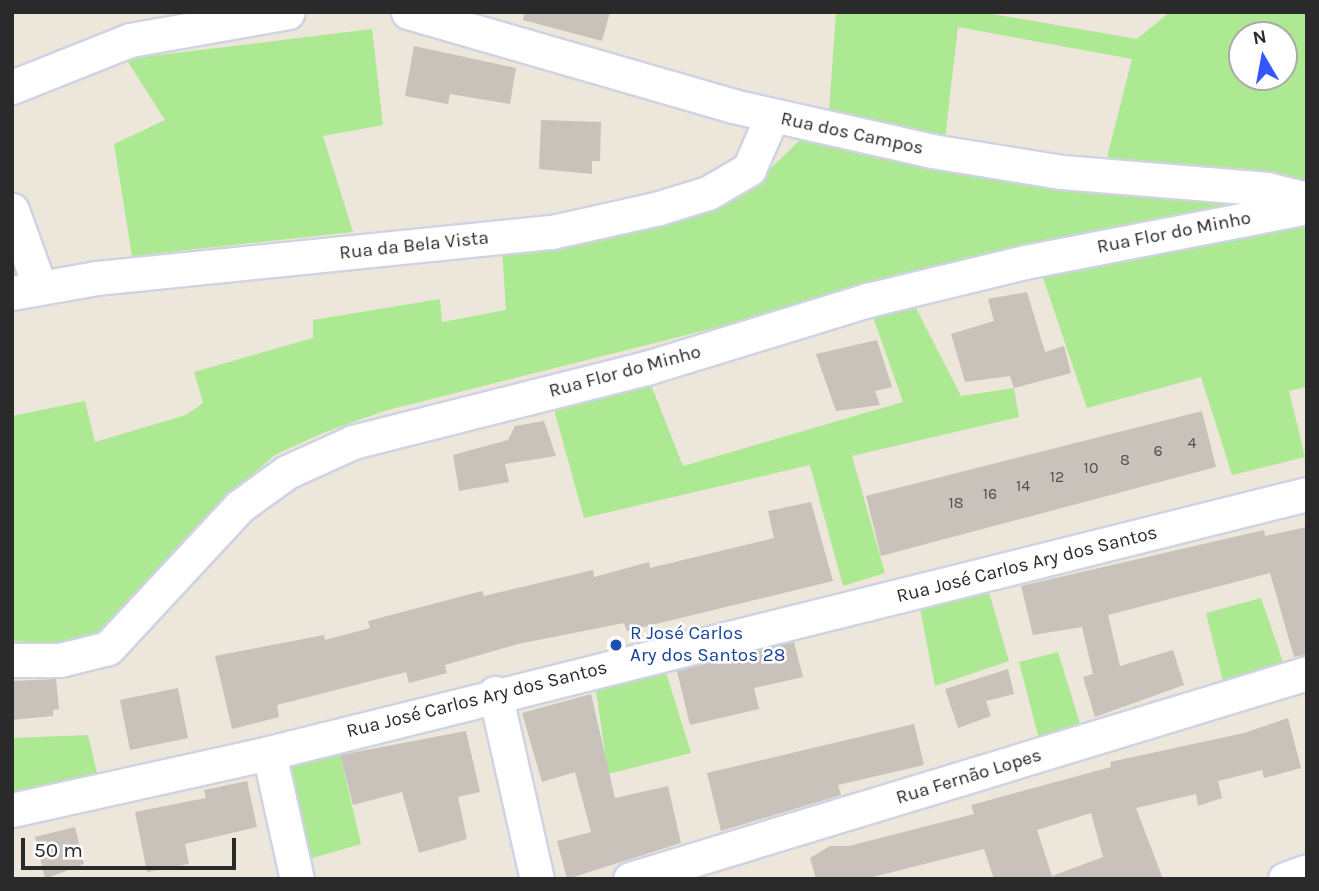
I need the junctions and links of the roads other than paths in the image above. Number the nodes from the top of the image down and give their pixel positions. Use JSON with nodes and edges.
{"nodes":[{"id":1,"x":288,"y":12,"type":"edge"},
{"id":2,"x":408,"y":12,"type":"edge"},
{"id":3,"x":12,"y":87,"type":"edge"},
{"id":4,"x":772,"y":116,"type":"junction"},
{"id":5,"x":1307,"y":199,"type":"edge"},
{"id":6,"x":1307,"y":207,"type":"edge"},
{"id":7,"x":12,"y":211,"type":"edge"},
{"id":8,"x":26,"y":289,"type":"edge"},
{"id":9,"x":1307,"y":494,"type":"edge"},
{"id":10,"x":12,"y":660,"type":"edge"},
{"id":11,"x":1307,"y":673,"type":"edge"},
{"id":12,"x":495,"y":693,"type":"junction"},
{"id":13,"x":269,"y":753,"type":"junction"},
{"id":14,"x":12,"y":810,"type":"edge"},
{"id":15,"x":1307,"y":871,"type":"edge"},
{"id":16,"x":297,"y":879,"type":"edge"},
{"id":17,"x":537,"y":879,"type":"edge"},
{"id":18,"x":630,"y":879,"type":"edge"},
{"id":19,"x":1285,"y":879,"type":"edge"}],
"edges":[{"from":1,"to":3,"type":"street"},
{"from":2,"to":4,"type":"street","name":"Rua dos Campos"},
{"from":4,"to":5,"type":"street","name":"Rua dos Campos"},
{"from":4,"to":8,"type":"street","name":"Rua da Bela Vista"},
{"from":6,"to":10,"type":"street","name":"Rua Flor do Minho"},
{"from":7,"to":8,"type":"street"},
{"from":9,"to":12,"type":"street","name":"Rua José Carlos Ary dos Santos"},
{"from":11,"to":18,"type":"street","name":"Rua Fernão Lopes"},
{"from":12,"to":13,"type":"street","name":"Rua José Carlos Ary dos Santos"},
{"from":12,"to":17,"type":"street"},
{"from":13,"to":14,"type":"street","name":"Rua José Carlos Ary dos Santos"},
{"from":13,"to":16,"type":"street"},
{"from":15,"to":19,"type":"street"}]}
